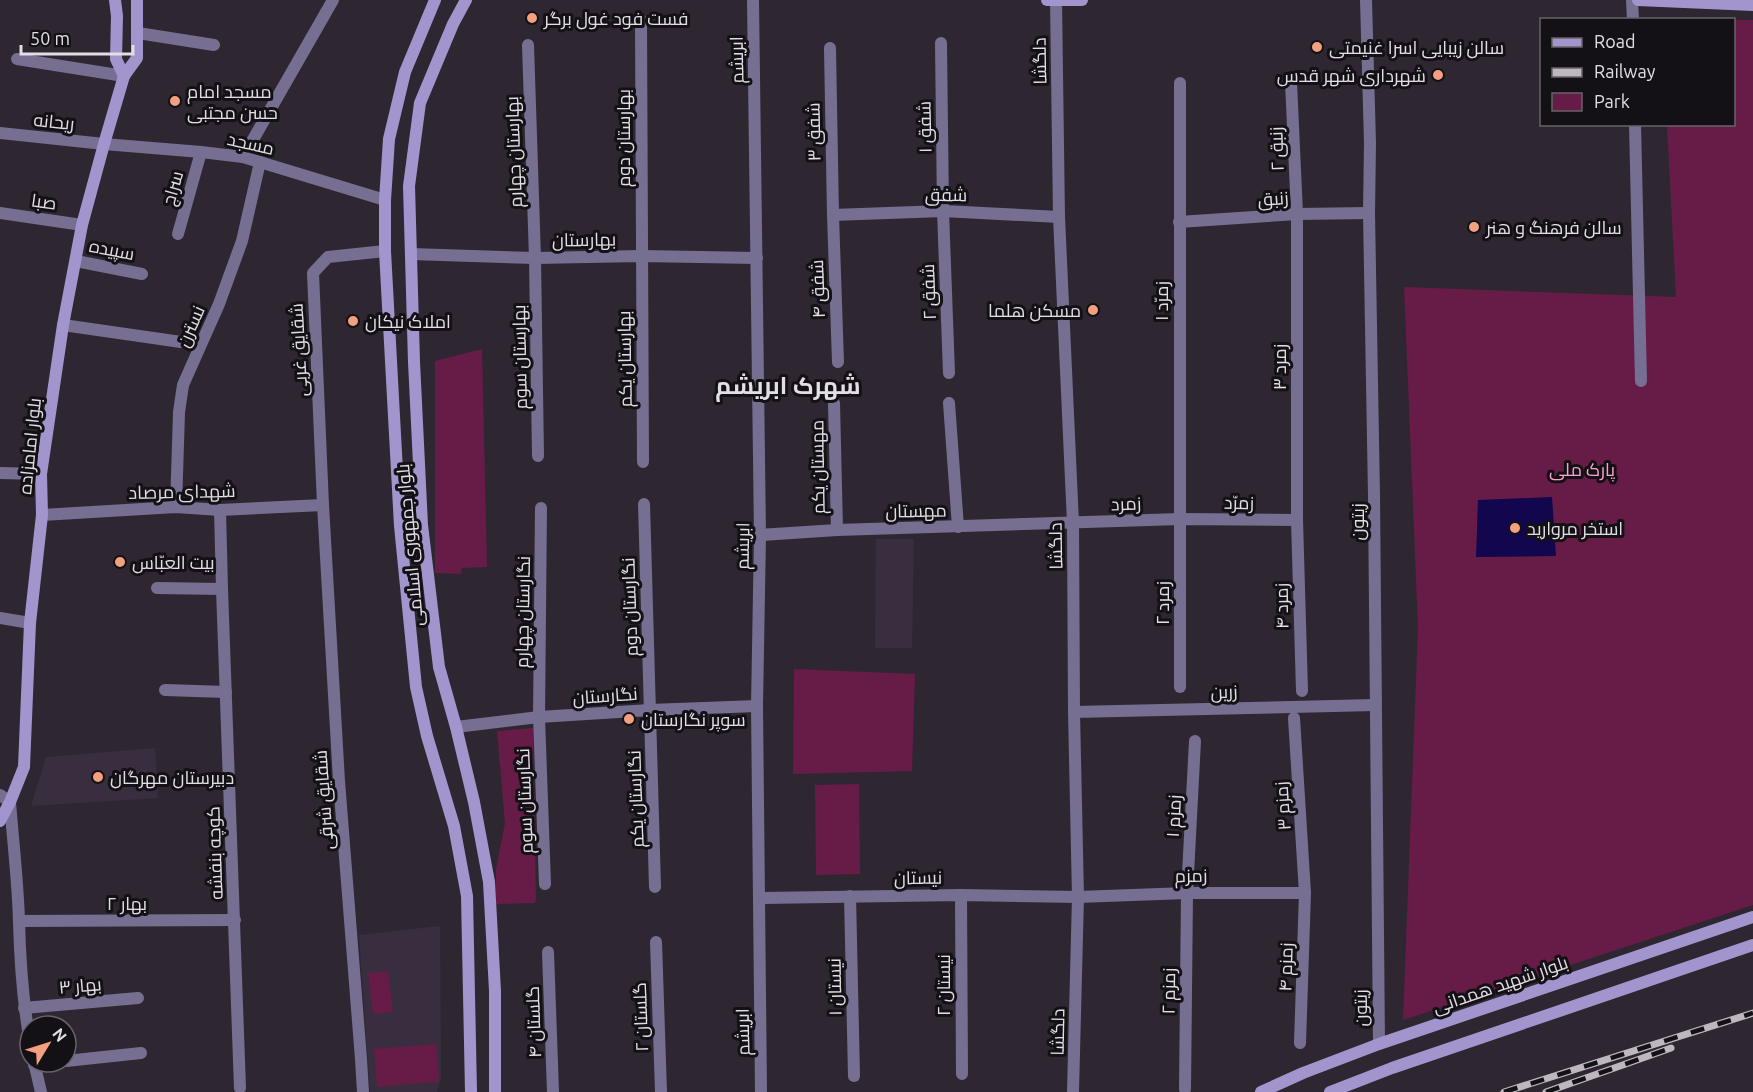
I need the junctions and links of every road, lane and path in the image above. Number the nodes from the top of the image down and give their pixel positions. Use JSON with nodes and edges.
{"nodes":[{"id":1,"x":115,"y":0,"type":"edge"},
{"id":2,"x":137,"y":0,"type":"edge"},
{"id":3,"x":333,"y":0,"type":"edge"},
{"id":4,"x":435,"y":0,"type":"edge"},
{"id":5,"x":466,"y":0,"type":"edge"},
{"id":6,"x":753,"y":0,"type":"edge"},
{"id":7,"x":1047,"y":0,"type":"edge"},
{"id":8,"x":1056,"y":0,"type":"edge"},
{"id":9,"x":1082,"y":0,"type":"edge"},
{"id":10,"x":1366,"y":0,"type":"edge"},
{"id":11,"x":1632,"y":0,"type":"edge"},
{"id":12,"x":1638,"y":0,"type":"edge"},
{"id":13,"x":1753,"y":5,"type":"edge"},
{"id":14,"x":1633,"y":18,"type":"edge"},
{"id":15,"x":641,"y":20,"type":"dead end"},
{"id":16,"x":138,"y":33,"type":"junction"},
{"id":17,"x":941,"y":43,"type":"dead end"},
{"id":18,"x":214,"y":45,"type":"dead end"},
{"id":19,"x":528,"y":45,"type":"dead end"},
{"id":20,"x":830,"y":48,"type":"dead end"},
{"id":21,"x":17,"y":59,"type":"dead end"},
{"id":22,"x":124,"y":76,"type":"junction"},
{"id":23,"x":1291,"y":82,"type":"dead end"},
{"id":24,"x":1180,"y":83,"type":"dead end"},
{"id":25,"x":1635,"y":126,"type":"edge"},
{"id":26,"x":0,"y":133,"type":"edge"},
{"id":27,"x":104,"y":144,"type":"junction"},
{"id":28,"x":201,"y":152,"type":"junction"},
{"id":29,"x":243,"y":158,"type":"junction"},
{"id":30,"x":260,"y":162,"type":"junction"},
{"id":31,"x":385,"y":200,"type":"junction"},
{"id":32,"x":943,"y":210,"type":"junction"},
{"id":33,"x":0,"y":213,"type":"edge"},
{"id":34,"x":1369,"y":213,"type":"junction"},
{"id":35,"x":1297,"y":214,"type":"junction"},
{"id":36,"x":832,"y":215,"type":"junction"},
{"id":37,"x":1059,"y":217,"type":"junction"},
{"id":38,"x":1179,"y":222,"type":"junction"},
{"id":39,"x":82,"y":225,"type":"junction"},
{"id":40,"x":178,"y":234,"type":"dead end"},
{"id":41,"x":384,"y":251,"type":"junction"},
{"id":42,"x":411,"y":254,"type":"junction"},
{"id":43,"x":641,"y":256,"type":"junction"},
{"id":44,"x":535,"y":258,"type":"junction"},
{"id":45,"x":757,"y":258,"type":"junction"},
{"id":46,"x":76,"y":261,"type":"junction"},
{"id":47,"x":142,"y":274,"type":"dead end"},
{"id":48,"x":63,"y":325,"type":"junction"},
{"id":49,"x":181,"y":342,"type":"dead end"},
{"id":50,"x":838,"y":362,"type":"dead end"},
{"id":51,"x":950,"y":372,"type":"dead end"},
{"id":52,"x":1641,"y":381,"type":"dead end"},
{"id":53,"x":834,"y":403,"type":"dead end"},
{"id":54,"x":949,"y":404,"type":"dead end"},
{"id":55,"x":538,"y":456,"type":"dead end"},
{"id":56,"x":643,"y":462,"type":"dead end"},
{"id":57,"x":0,"y":473,"type":"edge"},
{"id":58,"x":41,"y":474,"type":"junction"},
{"id":59,"x":644,"y":504,"type":"dead end"},
{"id":60,"x":323,"y":505,"type":"junction"},
{"id":61,"x":176,"y":507,"type":"junction"},
{"id":62,"x":541,"y":508,"type":"dead end"},
{"id":63,"x":220,"y":510,"type":"junction"},
{"id":64,"x":42,"y":515,"type":"junction"},
{"id":65,"x":1180,"y":519,"type":"junction"},
{"id":66,"x":1297,"y":520,"type":"junction"},
{"id":67,"x":1073,"y":523,"type":"junction"},
{"id":68,"x":423,"y":525,"type":"junction"},
{"id":69,"x":400,"y":526,"type":"junction"},
{"id":70,"x":958,"y":527,"type":"junction"},
{"id":71,"x":837,"y":530,"type":"junction"},
{"id":72,"x":760,"y":535,"type":"junction"},
{"id":73,"x":157,"y":588,"type":"dead end"},
{"id":74,"x":222,"y":589,"type":"junction"},
{"id":75,"x":0,"y":618,"type":"edge"},
{"id":76,"x":30,"y":623,"type":"junction"},
{"id":77,"x":1180,"y":687,"type":"dead end"},
{"id":78,"x":165,"y":690,"type":"dead end"},
{"id":79,"x":1302,"y":691,"type":"dead end"},
{"id":80,"x":226,"y":692,"type":"junction"},
{"id":81,"x":1375,"y":705,"type":"junction"},
{"id":82,"x":757,"y":706,"type":"junction"},
{"id":83,"x":650,"y":710,"type":"junction"},
{"id":84,"x":1074,"y":712,"type":"junction"},
{"id":85,"x":539,"y":717,"type":"junction"},
{"id":86,"x":1294,"y":718,"type":"dead end"},
{"id":87,"x":456,"y":727,"type":"junction"},
{"id":88,"x":1195,"y":741,"type":"dead end"},
{"id":89,"x":5,"y":799,"type":"edge"},
{"id":90,"x":0,"y":821,"type":"edge"},
{"id":91,"x":545,"y":884,"type":"dead end"},
{"id":92,"x":655,"y":887,"type":"dead end"},
{"id":93,"x":1187,"y":893,"type":"junction"},
{"id":94,"x":1305,"y":893,"type":"junction"},
{"id":95,"x":961,"y":895,"type":"junction"},
{"id":96,"x":850,"y":896,"type":"junction"},
{"id":97,"x":1078,"y":897,"type":"junction"},
{"id":98,"x":759,"y":898,"type":"junction"},
{"id":99,"x":1753,"y":917,"type":"edge"},
{"id":100,"x":235,"y":920,"type":"junction"},
{"id":101,"x":19,"y":921,"type":"junction"},
{"id":102,"x":656,"y":942,"type":"dead end"},
{"id":103,"x":1753,"y":945,"type":"edge"},
{"id":104,"x":548,"y":952,"type":"dead end"},
{"id":105,"x":138,"y":998,"type":"dead end"},
{"id":106,"x":24,"y":1008,"type":"junction"},
{"id":107,"x":25,"y":1014,"type":"edge"},
{"id":108,"x":1300,"y":1043,"type":"dead end"},
{"id":109,"x":1379,"y":1044,"type":"junction"},
{"id":110,"x":141,"y":1053,"type":"dead end"},
{"id":111,"x":78,"y":1060,"type":"edge"},
{"id":112,"x":36,"y":1074,"type":"edge"},
{"id":113,"x":962,"y":1074,"type":"dead end"},
{"id":114,"x":854,"y":1076,"type":"dead end"},
{"id":115,"x":240,"y":1088,"type":"dead end"},
{"id":116,"x":1185,"y":1089,"type":"dead end"},
{"id":117,"x":41,"y":1092,"type":"edge"},
{"id":118,"x":363,"y":1092,"type":"edge"},
{"id":119,"x":471,"y":1092,"type":"edge"},
{"id":120,"x":495,"y":1092,"type":"edge"},
{"id":121,"x":553,"y":1092,"type":"edge"},
{"id":122,"x":661,"y":1092,"type":"edge"},
{"id":123,"x":761,"y":1092,"type":"edge"},
{"id":124,"x":1073,"y":1092,"type":"edge"},
{"id":125,"x":1261,"y":1092,"type":"edge"},
{"id":126,"x":1330,"y":1092,"type":"edge"}],
"edges":[{"from":1,"to":22,"type":"main road"},
{"from":2,"to":16,"type":"main road","name":"بلوار امامزاده"},
{"from":3,"to":29,"type":"street"},
{"from":4,"to":31,"type":"main road","name":"بلوار جمهوری اسلامی"},
{"from":5,"to":42,"type":"main road","name":"بلوار جمهوری اسلامی"},
{"from":6,"to":45,"type":"street","name":"ابریشم"},
{"from":7,"to":8,"type":"main road"},
{"from":8,"to":9,"type":"main road"},
{"from":8,"to":37,"type":"street","name":"دلگشا"},
{"from":10,"to":34,"type":"street","name":"زیتون"},
{"from":11,"to":14,"type":"street"},
{"from":12,"to":13,"type":"main road"},
{"from":15,"to":43,"type":"street","name":"بهارستان دوم"},
{"from":16,"to":18,"type":"street"},
{"from":16,"to":22,"type":"main road","name":"بلوار امامزاده"},
{"from":17,"to":32,"type":"street","name":"شفق ۱"},
{"from":19,"to":44,"type":"street","name":"بهارستان چهارم"},
{"from":20,"to":36,"type":"street","name":"شفق ۳"},
{"from":21,"to":22,"type":"street"},
{"from":22,"to":27,"type":"main road","name":"بلوار امامزاده"},
{"from":23,"to":35,"type":"street","name":"زنبق ۲"},
{"from":24,"to":38,"type":"street","name":"زمرّد ۱"},
{"from":25,"to":52,"type":"street"},
{"from":26,"to":27,"type":"street","name":"ریحانه"},
{"from":27,"to":28,"type":"street","name":"مسجد"},
{"from":27,"to":39,"type":"main road","name":"بلوار امامزاده"},
{"from":28,"to":29,"type":"street","name":"مسجد"},
{"from":28,"to":40,"type":"street","name":"سراج"},
{"from":29,"to":30,"type":"street","name":"مسجد"},
{"from":30,"to":31,"type":"street","name":"مسجد"},
{"from":30,"to":61,"type":"street","name":"نسترن"},
{"from":31,"to":41,"type":"main road","name":"بلوار جمهوری اسلامی"},
{"from":32,"to":36,"type":"street","name":"شفق"},
{"from":32,"to":37,"type":"street","name":"شفق"},
{"from":32,"to":51,"type":"street","name":"شفق ۲"},
{"from":33,"to":39,"type":"street","name":"صبا"},
{"from":34,"to":35,"type":"street","name":"زنبق"},
{"from":34,"to":81,"type":"street","name":"زیتون"},
{"from":35,"to":38,"type":"street","name":"زنبق"},
{"from":35,"to":66,"type":"street","name":"زمرد ۳"},
{"from":36,"to":50,"type":"street","name":"شفق ۴"},
{"from":37,"to":67,"type":"street","name":"دلگشا"},
{"from":38,"to":65,"type":"street","name":"زمرّد ۱"},
{"from":39,"to":46,"type":"main road","name":"بلوار امامزاده"},
{"from":41,"to":60,"type":"street","name":"شقایق غربی"},
{"from":41,"to":69,"type":"main road","name":"بلوار جمهوری اسلامی"},
{"from":42,"to":44,"type":"street","name":"بهارستان"},
{"from":42,"to":68,"type":"main road","name":"بلوار جمهوری اسلامی"},
{"from":43,"to":44,"type":"street","name":"بهارستان"},
{"from":43,"to":45,"type":"street","name":"بهارستان"},
{"from":43,"to":56,"type":"street","name":"بهارستان یکم"},
{"from":44,"to":55,"type":"street","name":"بهارستان سوم"},
{"from":45,"to":72,"type":"street","name":"ابریشم"},
{"from":46,"to":47,"type":"street","name":"سپیده"},
{"from":46,"to":48,"type":"main road","name":"بلوار امامزاده"},
{"from":48,"to":49,"type":"street"},
{"from":48,"to":58,"type":"main road","name":"بلوار امامزاده"},
{"from":53,"to":71,"type":"street","name":"مهستان یکم"},
{"from":54,"to":70,"type":"street"},
{"from":57,"to":58,"type":"street"},
{"from":58,"to":64,"type":"main road","name":"بلوار امامزاده"},
{"from":59,"to":83,"type":"street","name":"نگارستان دوم"},
{"from":60,"to":63,"type":"street","name":"شهدای مرصاد"},
{"from":60,"to":118,"type":"street","name":"شقایق شرقی"},
{"from":61,"to":63,"type":"street","name":"شهدای مرصاد"},
{"from":61,"to":64,"type":"street","name":"شهدای مرصاد"},
{"from":62,"to":85,"type":"street","name":"نگارستان چهارم"},
{"from":63,"to":74,"type":"street","name":"کوچه بنفشه"},
{"from":64,"to":76,"type":"main road","name":"بلوار امامزاده"},
{"from":65,"to":66,"type":"street","name":"زمرّد"},
{"from":65,"to":67,"type":"street","name":"زمرد"},
{"from":65,"to":77,"type":"street","name":"زمرد ۲"},
{"from":66,"to":79,"type":"street","name":"زمرد ۴"},
{"from":67,"to":70,"type":"street","name":"مهستان"},
{"from":67,"to":84,"type":"street","name":"دلگشا"},
{"from":68,"to":69,"type":"main road"},
{"from":68,"to":87,"type":"main road","name":"بلوار جمهوری اسلامی"},
{"from":69,"to":119,"type":"main road","name":"بلوار جمهوری اسلامی"},
{"from":70,"to":71,"type":"street","name":"مهستان"},
{"from":71,"to":72,"type":"street","name":"مهستان"},
{"from":72,"to":82,"type":"street","name":"ابریشم"},
{"from":73,"to":74,"type":"street"},
{"from":74,"to":80,"type":"street","name":"کوچه بنفشه"},
{"from":75,"to":76,"type":"street"},
{"from":76,"to":89,"type":"main road","name":"بلوار امامزاده"},
{"from":78,"to":80,"type":"street"},
{"from":80,"to":100,"type":"street","name":"کوچه بنفشه"},
{"from":81,"to":84,"type":"street","name":"زرین"},
{"from":81,"to":109,"type":"street","name":"زیتون"},
{"from":82,"to":83,"type":"street","name":"نگارستان"},
{"from":82,"to":98,"type":"street","name":"ابریشم"},
{"from":83,"to":85,"type":"street","name":"نگارستان"},
{"from":83,"to":92,"type":"street","name":"نگارستان یکم"},
{"from":84,"to":97,"type":"street","name":"دلگشا"},
{"from":85,"to":87,"type":"street","name":"نگارستان"},
{"from":85,"to":91,"type":"street","name":"نگارستان سوم"},
{"from":86,"to":94,"type":"street","name":"زمزم ۳"},
{"from":87,"to":120,"type":"main road","name":"بلوار جمهوری اسلامی"},
{"from":88,"to":93,"type":"street","name":"زمزم ۱"},
{"from":89,"to":90,"type":"main road","name":"بلوار امامزاده"},
{"from":89,"to":101,"type":"street"},
{"from":93,"to":94,"type":"street","name":"زمزم"},
{"from":93,"to":97,"type":"street","name":"زمزم"},
{"from":93,"to":116,"type":"street","name":"زمزم ۲"},
{"from":94,"to":108,"type":"street","name":"زمزم ۴"},
{"from":95,"to":96,"type":"street","name":"نیستان"},
{"from":95,"to":97,"type":"street","name":"نیستان"},
{"from":95,"to":113,"type":"street","name":"نیستان ۲"},
{"from":96,"to":98,"type":"street","name":"نیستان"},
{"from":96,"to":114,"type":"street","name":"نیستان ۱"},
{"from":97,"to":124,"type":"street","name":"دلگشا"},
{"from":98,"to":123,"type":"street","name":"ابریشم"},
{"from":99,"to":109,"type":"main road","name":"بلوار شهید همدانی"},
{"from":100,"to":101,"type":"street","name":"بهار ۲"},
{"from":100,"to":115,"type":"street","name":"کوچه بنفشه"},
{"from":101,"to":106,"type":"street"},
{"from":102,"to":122,"type":"street","name":"گلستان ۲"},
{"from":103,"to":126,"type":"main road"},
{"from":104,"to":121,"type":"street","name":"گلستان ۴"},
{"from":105,"to":106,"type":"street","name":"بهار ۳"},
{"from":106,"to":107,"type":"street"},
{"from":109,"to":125,"type":"main road","name":"بلوار شهید همدانی"},
{"from":110,"to":111,"type":"street"},
{"from":112,"to":117,"type":"street"}]}
